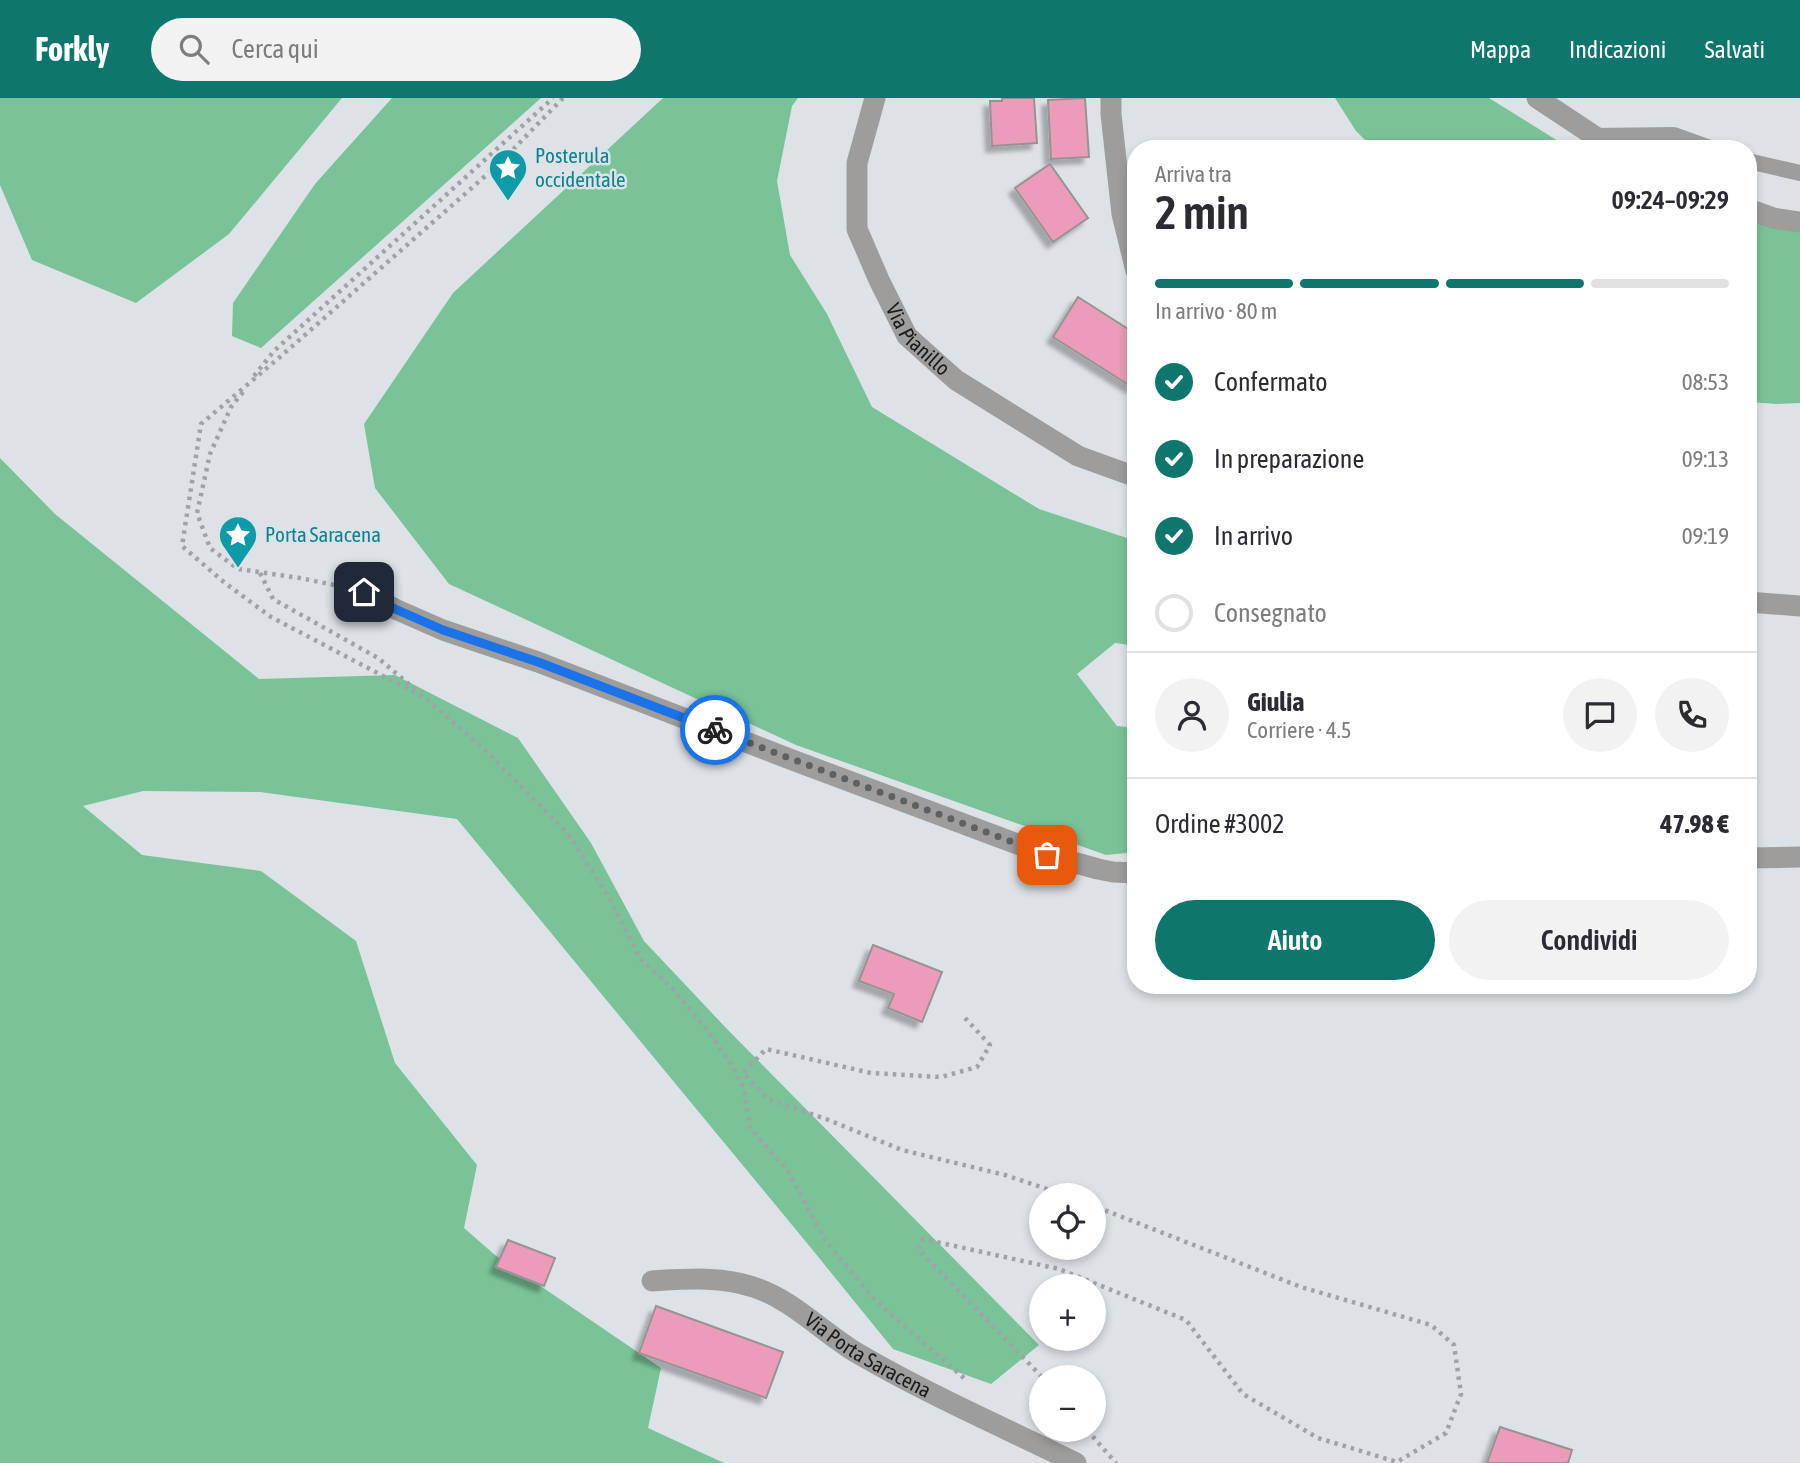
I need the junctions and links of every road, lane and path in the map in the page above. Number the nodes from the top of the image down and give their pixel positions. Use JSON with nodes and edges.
{"nodes":[{"id":1,"x":553,"y":98,"type":"edge"},
{"id":2,"x":563,"y":98,"type":"edge"},
{"id":3,"x":875,"y":98,"type":"edge"},
{"id":4,"x":1111,"y":98,"type":"edge"},
{"id":5,"x":1537,"y":98,"type":"edge"},
{"id":6,"x":1594,"y":136,"type":"junction"},
{"id":7,"x":1600,"y":140,"type":"edge"},
{"id":8,"x":1688,"y":140,"type":"edge"},
{"id":9,"x":1757,"y":163,"type":"edge"},
{"id":10,"x":1800,"y":173,"type":"edge"},
{"id":11,"x":1757,"y":212,"type":"edge"},
{"id":12,"x":1800,"y":222,"type":"edge"},
{"id":13,"x":1127,"y":234,"type":"edge"},
{"id":14,"x":1127,"y":474,"type":"edge"},
{"id":15,"x":260,"y":572,"type":"junction"},
{"id":16,"x":364,"y":592,"type":"joint"},
{"id":17,"x":1757,"y":603,"type":"edge"},
{"id":18,"x":1800,"y":606,"type":"edge"},
{"id":19,"x":425,"y":698,"type":"junction"},
{"id":20,"x":1800,"y":857,"type":"edge"},
{"id":21,"x":1757,"y":858,"type":"edge"},
{"id":22,"x":1127,"y":873,"type":"edge"},
{"id":23,"x":965,"y":1018,"type":"dead end"},
{"id":24,"x":1029,"y":1183,"type":"edge"},
{"id":25,"x":1106,"y":1211,"type":"edge"},
{"id":26,"x":652,"y":1281,"type":"dead end"},
{"id":27,"x":1029,"y":1365,"type":"edge"},
{"id":28,"x":965,"y":1379,"type":"dead end"},
{"id":29,"x":1098,"y":1442,"type":"edge"},
{"id":30,"x":1076,"y":1463,"type":"edge"},
{"id":31,"x":1116,"y":1463,"type":"edge"}],
"edges":[{"from":1,"to":15,"type":"path"},
{"from":2,"to":19,"type":"path"},
{"from":3,"to":14,"type":"street","name":"Via Pianillo"},
{"from":4,"to":13,"type":"street"},
{"from":5,"to":6,"type":"street"},
{"from":6,"to":7,"type":"street"},
{"from":6,"to":8,"type":"lane"},
{"from":9,"to":10,"type":"lane"},
{"from":11,"to":12,"type":"street"},
{"from":15,"to":16,"type":"path"},
{"from":15,"to":19,"type":"path"},
{"from":16,"to":22,"type":"street"},
{"from":17,"to":18,"type":"street"},
{"from":19,"to":28,"type":"path"},
{"from":20,"to":21,"type":"street"},
{"from":23,"to":24,"type":"path"},
{"from":25,"to":27,"type":"path"},
{"from":26,"to":30,"type":"street","name":"Via Porta Saracena"},
{"from":29,"to":31,"type":"path"}]}
